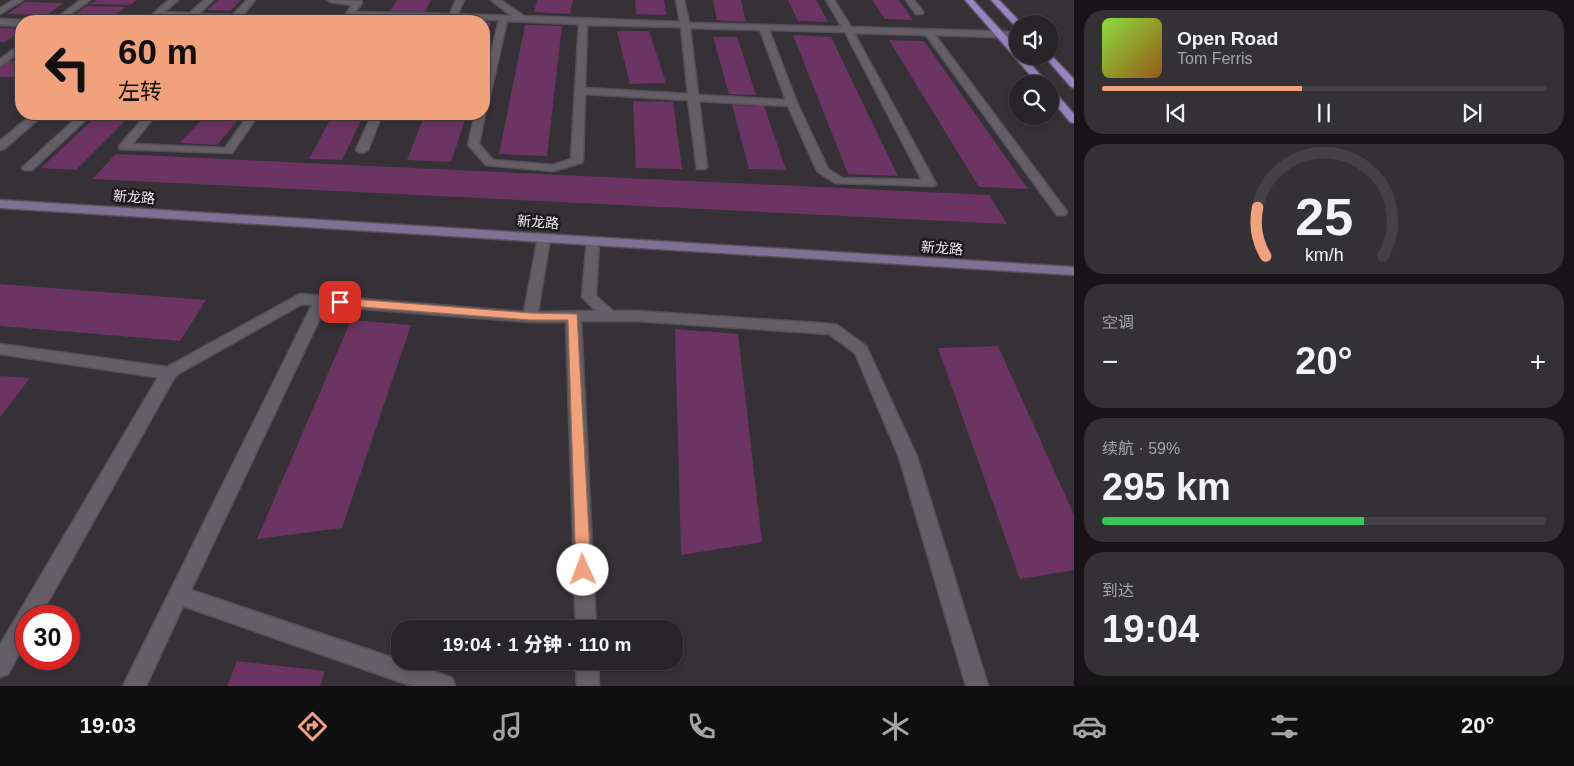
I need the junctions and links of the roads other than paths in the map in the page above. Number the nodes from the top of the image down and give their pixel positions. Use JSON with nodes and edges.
{"nodes":[{"id":1,"x":19,"y":0,"type":"edge"},
{"id":2,"x":86,"y":0,"type":"edge"},
{"id":3,"x":174,"y":0,"type":"edge"},
{"id":4,"x":209,"y":0,"type":"edge"},
{"id":5,"x":251,"y":0,"type":"edge"},
{"id":6,"x":331,"y":0,"type":"edge"},
{"id":7,"x":460,"y":0,"type":"edge"},
{"id":8,"x":495,"y":0,"type":"edge"},
{"id":9,"x":680,"y":0,"type":"edge"},
{"id":10,"x":830,"y":0,"type":"edge"},
{"id":11,"x":910,"y":0,"type":"edge"},
{"id":12,"x":969,"y":0,"type":"edge"},
{"id":13,"x":995,"y":0,"type":"edge"},
{"id":14,"x":0,"y":12,"type":"edge"},
{"id":15,"x":919,"y":12,"type":"dead end"},
{"id":16,"x":158,"y":14,"type":"joint"},
{"id":17,"x":349,"y":14,"type":"joint"},
{"id":18,"x":65,"y":15,"type":"edge"},
{"id":19,"x":166,"y":15,"type":"edge"},
{"id":20,"x":192,"y":15,"type":"edge"},
{"id":21,"x":238,"y":15,"type":"edge"},
{"id":22,"x":364,"y":15,"type":"edge"},
{"id":23,"x":453,"y":15,"type":"edge"},
{"id":24,"x":1009,"y":15,"type":"edge"},
{"id":25,"x":490,"y":17,"type":"edge"},
{"id":26,"x":504,"y":17,"type":"junction"},
{"id":27,"x":521,"y":18,"type":"junction"},
{"id":28,"x":0,"y":22,"type":"edge"},
{"id":29,"x":583,"y":22,"type":"junction"},
{"id":30,"x":15,"y":23,"type":"edge"},
{"id":31,"x":685,"y":25,"type":"junction"},
{"id":32,"x":764,"y":28,"type":"junction"},
{"id":33,"x":848,"y":30,"type":"junction"},
{"id":34,"x":928,"y":32,"type":"junction"},
{"id":35,"x":1000,"y":35,"type":"junction"},
{"id":36,"x":1009,"y":35,"type":"edge"},
{"id":37,"x":1009,"y":45,"type":"edge"},
{"id":38,"x":15,"y":53,"type":"edge"},
{"id":39,"x":0,"y":64,"type":"edge"},
{"id":40,"x":1027,"y":65,"type":"edge"},
{"id":41,"x":1056,"y":65,"type":"edge"},
{"id":42,"x":490,"y":75,"type":"edge"},
{"id":43,"x":1035,"y":75,"type":"edge"},
{"id":44,"x":1074,"y":84,"type":"edge"},
{"id":45,"x":579,"y":91,"type":"junction"},
{"id":46,"x":694,"y":98,"type":"junction"},
{"id":47,"x":1059,"y":102,"type":"edge"},
{"id":48,"x":792,"y":103,"type":"junction"},
{"id":49,"x":32,"y":120,"type":"edge"},
{"id":50,"x":80,"y":120,"type":"edge"},
{"id":51,"x":147,"y":120,"type":"edge"},
{"id":52,"x":250,"y":120,"type":"edge"},
{"id":53,"x":374,"y":120,"type":"edge"},
{"id":54,"x":479,"y":120,"type":"edge"},
{"id":55,"x":1074,"y":120,"type":"edge"},
{"id":56,"x":0,"y":147,"type":"edge"},
{"id":57,"x":362,"y":150,"type":"dead end"},
{"id":58,"x":701,"y":167,"type":"dead end"},
{"id":59,"x":28,"y":168,"type":"dead end"},
{"id":60,"x":0,"y":204,"type":"edge"},
{"id":61,"x":1061,"y":212,"type":"dead end"},
{"id":62,"x":544,"y":238,"type":"junction"},
{"id":63,"x":593,"y":241,"type":"junction"},
{"id":64,"x":1074,"y":271,"type":"edge"},
{"id":65,"x":321,"y":301,"type":"junction"},
{"id":66,"x":573,"y":316,"type":"junction"},
{"id":67,"x":609,"y":316,"type":"junction"},
{"id":68,"x":530,"y":317,"type":"junction"},
{"id":69,"x":0,"y":349,"type":"edge"},
{"id":70,"x":169,"y":373,"type":"junction"},
{"id":71,"x":179,"y":595,"type":"junction"},
{"id":72,"x":35,"y":605,"type":"edge"},
{"id":73,"x":586,"y":620,"type":"edge"},
{"id":74,"x":15,"y":640,"type":"edge"},
{"id":75,"x":0,"y":666,"type":"edge"},
{"id":76,"x":587,"y":670,"type":"edge"},
{"id":77,"x":134,"y":686,"type":"edge"},
{"id":78,"x":444,"y":686,"type":"edge"},
{"id":79,"x":588,"y":686,"type":"edge"},
{"id":80,"x":977,"y":686,"type":"edge"}],
"edges":[{"from":1,"to":14,"type":"street"},
{"from":2,"to":18,"type":"street"},
{"from":3,"to":16,"type":"street"},
{"from":4,"to":20,"type":"street"},
{"from":5,"to":21,"type":"street"},
{"from":6,"to":17,"type":"street"},
{"from":7,"to":23,"type":"street"},
{"from":8,"to":27,"type":"street"},
{"from":9,"to":31,"type":"street"},
{"from":10,"to":33,"type":"street"},
{"from":11,"to":15,"type":"street"},
{"from":12,"to":35,"type":"main road"},
{"from":13,"to":24,"type":"main road"},
{"from":16,"to":19,"type":"street"},
{"from":17,"to":22,"type":"street"},
{"from":25,"to":26,"type":"street"},
{"from":26,"to":27,"type":"street"},
{"from":26,"to":42,"type":"street"},
{"from":27,"to":29,"type":"street"},
{"from":28,"to":30,"type":"street"},
{"from":29,"to":31,"type":"street"},
{"from":29,"to":45,"type":"street"},
{"from":31,"to":32,"type":"street"},
{"from":31,"to":46,"type":"street"},
{"from":32,"to":33,"type":"street"},
{"from":32,"to":48,"type":"street"},
{"from":33,"to":34,"type":"street"},
{"from":33,"to":48,"type":"street"},
{"from":34,"to":35,"type":"street"},
{"from":34,"to":61,"type":"street"},
{"from":35,"to":36,"type":"street"},
{"from":35,"to":37,"type":"main road"},
{"from":38,"to":39,"type":"street"},
{"from":40,"to":43,"type":"main road"},
{"from":41,"to":44,"type":"main road"},
{"from":45,"to":46,"type":"street"},
{"from":45,"to":54,"type":"street"},
{"from":46,"to":48,"type":"street"},
{"from":46,"to":58,"type":"street"},
{"from":47,"to":55,"type":"main road"},
{"from":49,"to":56,"type":"street"},
{"from":50,"to":59,"type":"street"},
{"from":51,"to":52,"type":"street"},
{"from":53,"to":57,"type":"street"},
{"from":60,"to":62,"type":"street","name":"新龙路"},
{"from":62,"to":63,"type":"street","name":"新龙路"},
{"from":62,"to":68,"type":"street"},
{"from":63,"to":64,"type":"street","name":"新龙路"},
{"from":63,"to":67,"type":"street"},
{"from":65,"to":68,"type":"street"},
{"from":65,"to":70,"type":"street"},
{"from":65,"to":71,"type":"street"},
{"from":66,"to":67,"type":"street"},
{"from":66,"to":68,"type":"street"},
{"from":66,"to":73,"type":"street"},
{"from":67,"to":80,"type":"street"},
{"from":69,"to":70,"type":"street"},
{"from":70,"to":72,"type":"street"},
{"from":71,"to":77,"type":"street"},
{"from":71,"to":78,"type":"street"},
{"from":74,"to":75,"type":"street"},
{"from":76,"to":79,"type":"street"}]}
